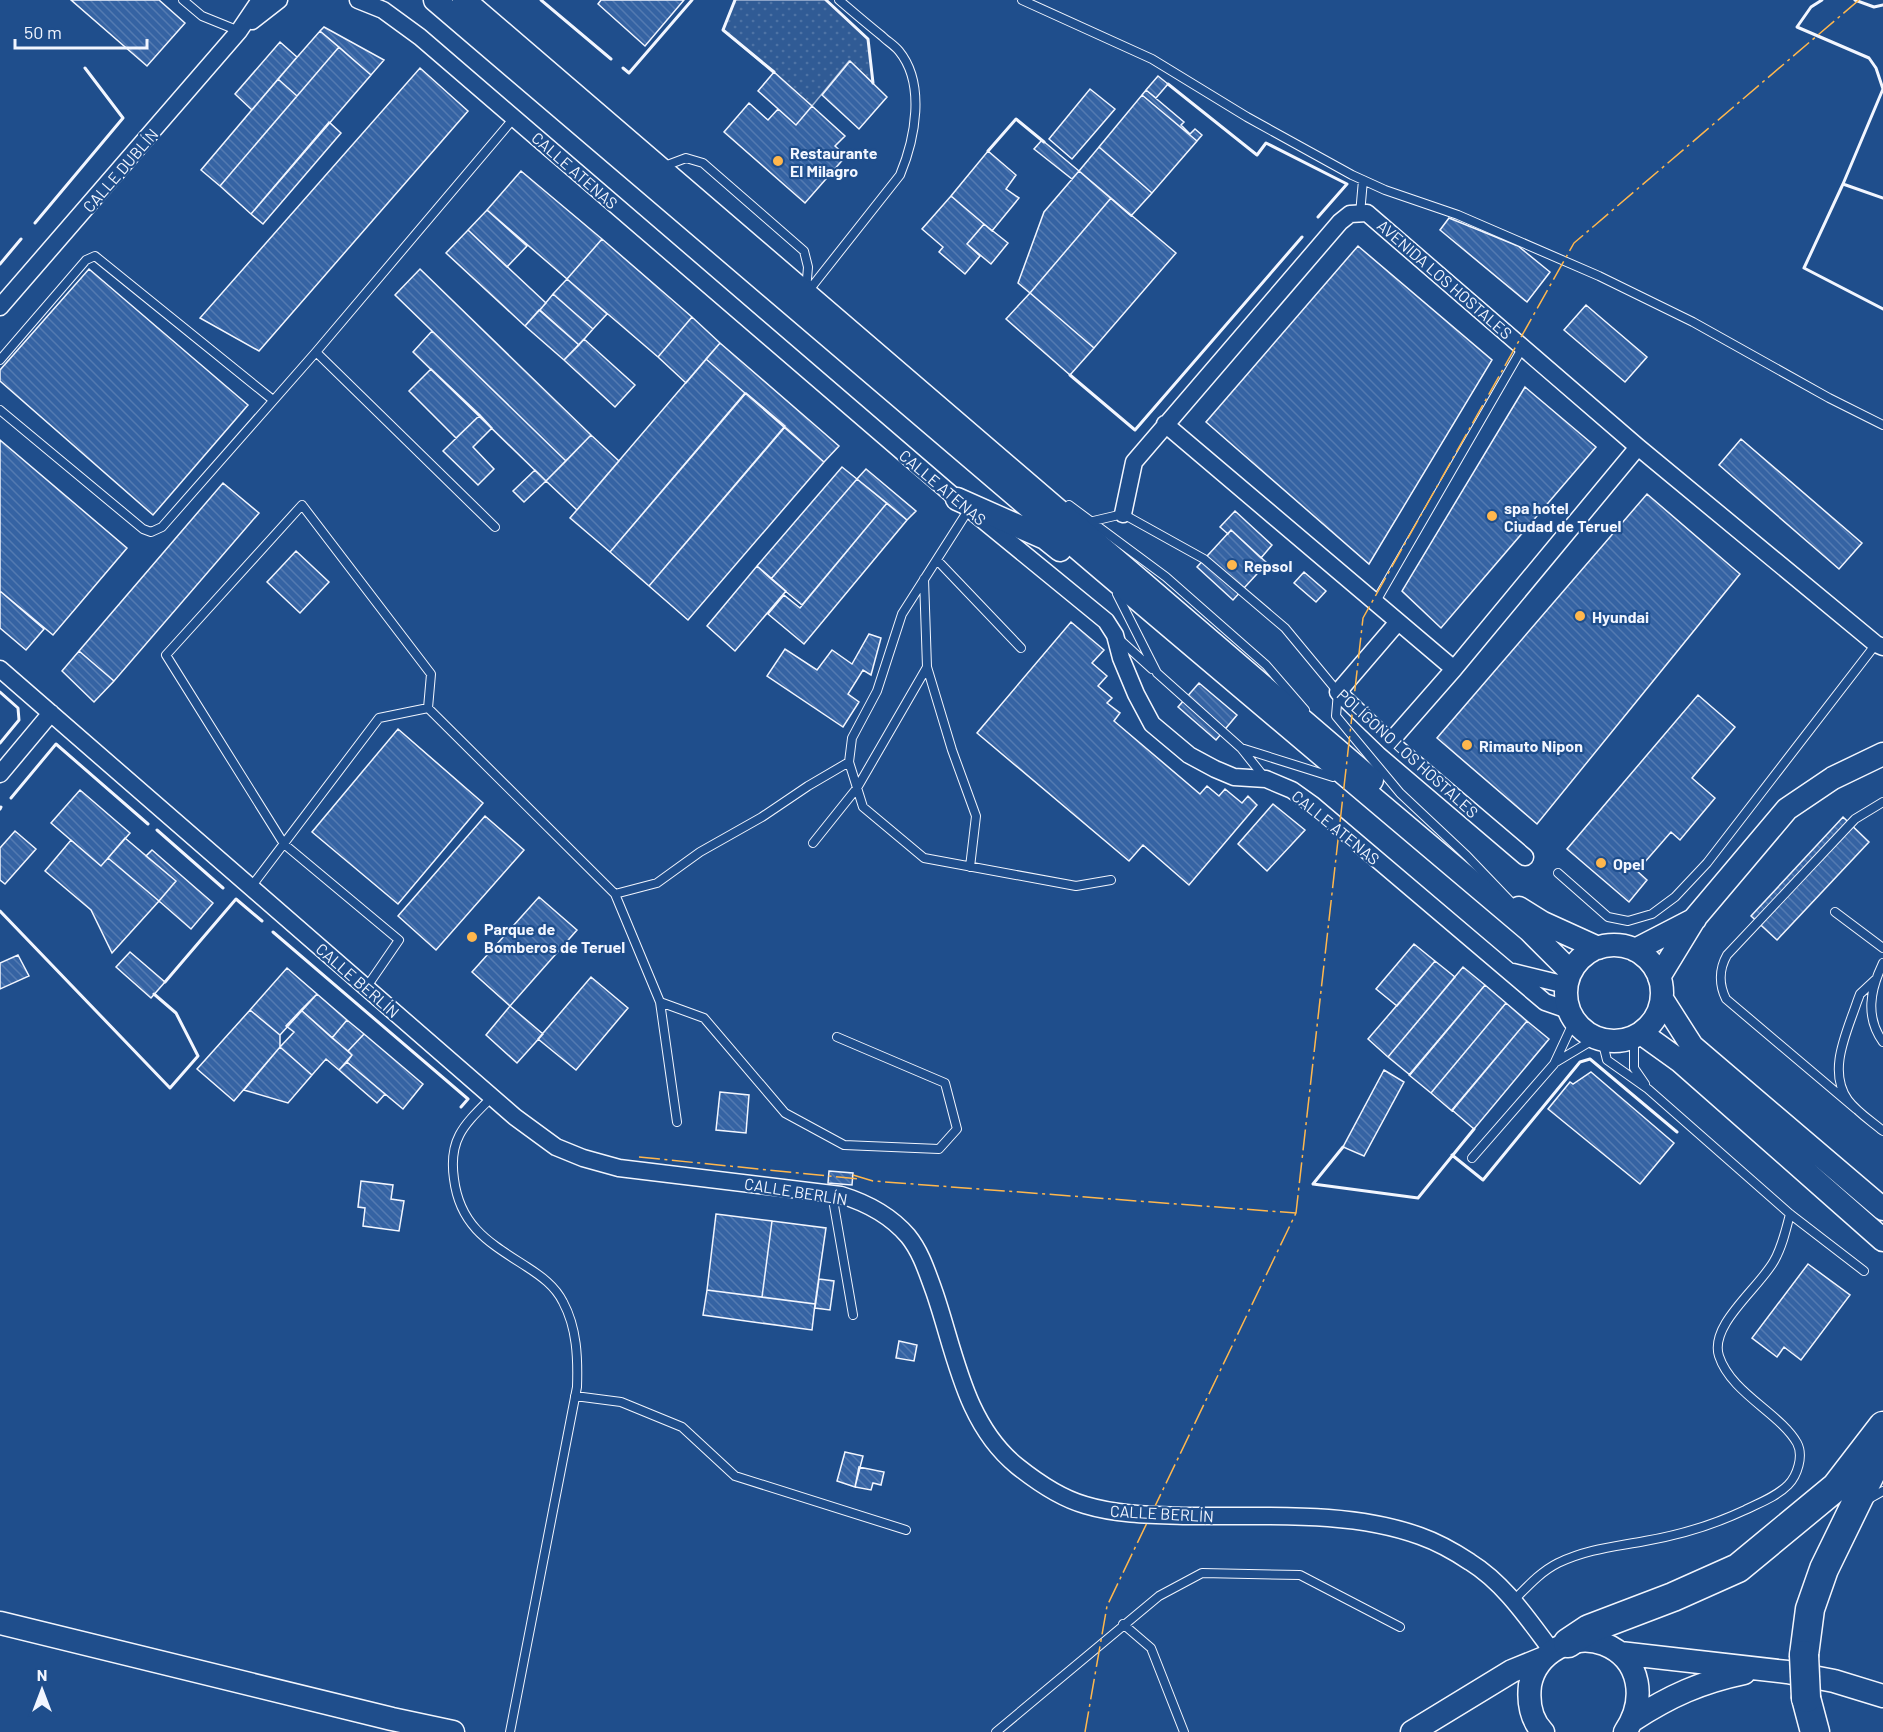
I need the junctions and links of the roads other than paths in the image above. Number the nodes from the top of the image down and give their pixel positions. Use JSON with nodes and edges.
{"nodes":[{"id":1,"x":183,"y":0,"type":"edge"},
{"id":2,"x":279,"y":0,"type":"edge"},
{"id":3,"x":357,"y":0,"type":"edge"},
{"id":4,"x":435,"y":0,"type":"edge"},
{"id":5,"x":449,"y":0,"type":"edge"},
{"id":6,"x":464,"y":0,"type":"edge"},
{"id":7,"x":839,"y":0,"type":"edge"},
{"id":8,"x":1022,"y":0,"type":"edge"},
{"id":9,"x":255,"y":2,"type":"edge"},
{"id":10,"x":239,"y":31,"type":"junction"},
{"id":11,"x":540,"y":65,"type":"junction"},
{"id":12,"x":514,"y":118,"type":"junction"},
{"id":13,"x":659,"y":168,"type":"junction"},
{"id":14,"x":1363,"y":180,"type":"junction"},
{"id":15,"x":1360,"y":214,"type":"junction"},
{"id":16,"x":806,"y":295,"type":"junction"},
{"id":17,"x":0,"y":307,"type":"edge"},
{"id":18,"x":1523,"y":347,"type":"junction"},
{"id":19,"x":316,"y":352,"type":"junction"},
{"id":20,"x":0,"y":360,"type":"edge"},
{"id":21,"x":273,"y":400,"type":"junction"},
{"id":22,"x":0,"y":410,"type":"edge"},
{"id":23,"x":1165,"y":424,"type":"junction"},
{"id":24,"x":957,"y":425,"type":"junction"},
{"id":25,"x":1883,"y":425,"type":"edge"},
{"id":26,"x":1638,"y":447,"type":"junction"},
{"id":27,"x":1020,"y":465,"type":"dead end"},
{"id":28,"x":1064,"y":501,"type":"dead end"},
{"id":29,"x":963,"y":504,"type":"junction"},
{"id":30,"x":1123,"y":514,"type":"junction"},
{"id":31,"x":1089,"y":522,"type":"junction"},
{"id":32,"x":495,"y":527,"type":"dead end"},
{"id":33,"x":937,"y":560,"type":"junction"},
{"id":34,"x":1103,"y":570,"type":"junction"},
{"id":35,"x":924,"y":579,"type":"junction"},
{"id":36,"x":1123,"y":603,"type":"junction"},
{"id":37,"x":1375,"y":603,"type":"junction"},
{"id":38,"x":1398,"y":622,"type":"junction"},
{"id":39,"x":1114,"y":635,"type":"junction"},
{"id":40,"x":1881,"y":645,"type":"edge"},
{"id":41,"x":1021,"y":648,"type":"dead end"},
{"id":42,"x":927,"y":667,"type":"junction"},
{"id":43,"x":0,"y":669,"type":"edge"},
{"id":44,"x":1454,"y":669,"type":"junction"},
{"id":45,"x":1157,"y":673,"type":"junction"},
{"id":46,"x":1338,"y":692,"type":"junction"},
{"id":47,"x":428,"y":708,"type":"junction"},
{"id":48,"x":51,"y":713,"type":"junction"},
{"id":49,"x":1390,"y":742,"type":"junction"},
{"id":50,"x":1241,"y":748,"type":"junction"},
{"id":51,"x":1883,"y":754,"type":"edge"},
{"id":52,"x":1345,"y":756,"type":"junction"},
{"id":53,"x":849,"y":762,"type":"junction"},
{"id":54,"x":0,"y":774,"type":"edge"},
{"id":55,"x":1333,"y":777,"type":"junction"},
{"id":56,"x":1266,"y":779,"type":"junction"},
{"id":57,"x":857,"y":788,"type":"junction"},
{"id":58,"x":1883,"y":802,"type":"edge"},
{"id":59,"x":813,"y":843,"type":"dead end"},
{"id":60,"x":284,"y":844,"type":"junction"},
{"id":61,"x":1435,"y":853,"type":"junction"},
{"id":62,"x":1525,"y":857,"type":"dead end"},
{"id":63,"x":970,"y":867,"type":"junction"},
{"id":64,"x":1558,"y":873,"type":"dead end"},
{"id":65,"x":1111,"y":880,"type":"dead end"},
{"id":66,"x":251,"y":887,"type":"junction"},
{"id":67,"x":615,"y":894,"type":"junction"},
{"id":68,"x":1514,"y":904,"type":"junction"},
{"id":69,"x":1835,"y":912,"type":"dead end"},
{"id":70,"x":1695,"y":918,"type":"junction"},
{"id":71,"x":1598,"y":948,"type":"junction"},
{"id":72,"x":1883,"y":948,"type":"edge"},
{"id":73,"x":1635,"y":950,"type":"junction"},
{"id":74,"x":1883,"y":963,"type":"edge"},
{"id":75,"x":1507,"y":970,"type":"junction"},
{"id":76,"x":1659,"y":977,"type":"junction"},
{"id":77,"x":1568,"y":978,"type":"junction"},
{"id":78,"x":1875,"y":980,"type":"junction"},
{"id":79,"x":366,"y":988,"type":"junction"},
{"id":80,"x":1662,"y":999,"type":"junction"},
{"id":81,"x":660,"y":1002,"type":"junction"},
{"id":82,"x":1571,"y":1016,"type":"junction"},
{"id":83,"x":1637,"y":1035,"type":"junction"},
{"id":84,"x":837,"y":1037,"type":"dead end"},
{"id":85,"x":1599,"y":1039,"type":"junction"},
{"id":86,"x":1883,"y":1042,"type":"edge"},
{"id":87,"x":1554,"y":1064,"type":"junction"},
{"id":88,"x":1648,"y":1089,"type":"junction"},
{"id":89,"x":492,"y":1097,"type":"junction"},
{"id":90,"x":1856,"y":1109,"type":"junction"},
{"id":91,"x":676,"y":1122,"type":"dead end"},
{"id":92,"x":1883,"y":1131,"type":"edge"},
{"id":93,"x":1472,"y":1158,"type":"dead end"},
{"id":94,"x":832,"y":1194,"type":"junction"},
{"id":95,"x":1883,"y":1209,"type":"edge"},
{"id":96,"x":1790,"y":1214,"type":"junction"},
{"id":97,"x":1883,"y":1240,"type":"edge"},
{"id":98,"x":1864,"y":1271,"type":"dead end"},
{"id":99,"x":853,"y":1315,"type":"dead end"},
{"id":100,"x":575,"y":1396,"type":"junction"},
{"id":101,"x":1883,"y":1426,"type":"edge"},
{"id":102,"x":1883,"y":1448,"type":"edge"},
{"id":103,"x":1883,"y":1491,"type":"edge"},
{"id":104,"x":1854,"y":1507,"type":"junction"},
{"id":105,"x":906,"y":1530,"type":"dead end"},
{"id":106,"x":1513,"y":1601,"type":"junction"},
{"id":107,"x":0,"y":1623,"type":"edge"},
{"id":108,"x":1123,"y":1624,"type":"junction"},
{"id":109,"x":1400,"y":1627,"type":"dead end"},
{"id":110,"x":1555,"y":1650,"type":"junction"},
{"id":111,"x":1620,"y":1653,"type":"junction"},
{"id":112,"x":1763,"y":1670,"type":"junction"},
{"id":113,"x":1883,"y":1696,"type":"edge"},
{"id":114,"x":1629,"y":1726,"type":"edge"},
{"id":115,"x":453,"y":1732,"type":"edge"},
{"id":116,"x":510,"y":1732,"type":"edge"},
{"id":117,"x":996,"y":1732,"type":"edge"},
{"id":118,"x":1184,"y":1732,"type":"edge"},
{"id":119,"x":1412,"y":1732,"type":"edge"},
{"id":120,"x":1543,"y":1732,"type":"edge"},
{"id":121,"x":1815,"y":1732,"type":"edge"}],
"edges":[{"from":1,"to":10,"type":"lane"},
{"from":2,"to":10,"type":"street","name":"CALLE DUBLÍN"},
{"from":3,"to":12,"type":"street","name":"CALLE ATENAS"},
{"from":4,"to":34,"type":"main road"},
{"from":5,"to":11,"type":"main road"},
{"from":6,"to":11,"type":"main road"},
{"from":7,"to":16,"type":"lane"},
{"from":8,"to":14,"type":"lane"},
{"from":9,"to":10,"type":"street","name":"CALLE DUBLÍN"},
{"from":10,"to":17,"type":"street","name":"CALLE DUBLÍN"},
{"from":11,"to":13,"type":"main road"},
{"from":12,"to":19,"type":"lane"},
{"from":12,"to":29,"type":"street","name":"CALLE ATENAS"},
{"from":13,"to":16,"type":"main road"},
{"from":13,"to":16,"type":"lane"},
{"from":14,"to":15,"type":"lane"},
{"from":14,"to":25,"type":"lane"},
{"from":15,"to":18,"type":"street","name":"AVENIDA LOS HOSTALES"},
{"from":15,"to":23,"type":"street","name":"AVENIDA LOS HOSTALES"},
{"from":16,"to":24,"type":"main road"},
{"from":18,"to":26,"type":"street","name":"AVENIDA LOS HOSTALES"},
{"from":18,"to":37,"type":"lane"},
{"from":19,"to":21,"type":"lane"},
{"from":19,"to":32,"type":"lane"},
{"from":20,"to":21,"type":"lane"},
{"from":21,"to":22,"type":"lane"},
{"from":23,"to":30,"type":"street","name":"AVENIDA LOS HOSTALES"},
{"from":23,"to":37,"type":"street"},
{"from":24,"to":27,"type":"lane"},
{"from":24,"to":52,"type":"main road"},
{"from":26,"to":40,"type":"street","name":"AVENIDA LOS HOSTALES"},
{"from":26,"to":44,"type":"street"},
{"from":28,"to":31,"type":"lane"},
{"from":29,"to":33,"type":"lane"},
{"from":29,"to":36,"type":"main road"},
{"from":29,"to":39,"type":"street","name":"CALLE ATENAS"},
{"from":30,"to":31,"type":"lane"},
{"from":30,"to":46,"type":"lane","name":"POLÍGONO LOS HOSTALES"},
{"from":31,"to":52,"type":"lane"},
{"from":33,"to":35,"type":"lane"},
{"from":33,"to":41,"type":"lane"},
{"from":34,"to":36,"type":"lane"},
{"from":34,"to":61,"type":"main road"},
{"from":35,"to":42,"type":"lane"},
{"from":35,"to":53,"type":"lane"},
{"from":36,"to":45,"type":"lane"},
{"from":36,"to":55,"type":"main road"},
{"from":37,"to":38,"type":"street"},
{"from":38,"to":44,"type":"street"},
{"from":38,"to":46,"type":"street"},
{"from":39,"to":45,"type":"lane"},
{"from":39,"to":56,"type":"street","name":"CALLE ATENAS"},
{"from":40,"to":64,"type":"lane"},
{"from":42,"to":57,"type":"lane"},
{"from":42,"to":63,"type":"lane"},
{"from":43,"to":48,"type":"street","name":"CALLE BERLÍN"},
{"from":44,"to":49,"type":"street"},
{"from":45,"to":50,"type":"lane"},
{"from":46,"to":49,"type":"street","name":"POLÍGONO LOS HOSTALES"},
{"from":46,"to":68,"type":"lane"},
{"from":47,"to":60,"type":"lane"},
{"from":47,"to":60,"type":"lane"},
{"from":47,"to":67,"type":"lane"},
{"from":48,"to":54,"type":"street"},
{"from":48,"to":66,"type":"street","name":"CALLE BERLÍN"},
{"from":49,"to":62,"type":"street","name":"POLÍGONO LOS HOSTALES"},
{"from":50,"to":55,"type":"lane"},
{"from":50,"to":56,"type":"lane"},
{"from":51,"to":70,"type":"main road"},
{"from":52,"to":68,"type":"main road"},
{"from":53,"to":57,"type":"lane"},
{"from":53,"to":67,"type":"lane"},
{"from":55,"to":61,"type":"main road"},
{"from":56,"to":75,"type":"street","name":"CALLE ATENAS"},
{"from":57,"to":59,"type":"lane"},
{"from":57,"to":63,"type":"lane"},
{"from":58,"to":90,"type":"lane"},
{"from":60,"to":66,"type":"lane"},
{"from":60,"to":79,"type":"lane"},
{"from":61,"to":77,"type":"main road"},
{"from":63,"to":65,"type":"lane"},
{"from":66,"to":79,"type":"street","name":"CALLE BERLÍN"},
{"from":67,"to":81,"type":"lane"},
{"from":68,"to":71,"type":"main road"},
{"from":69,"to":72,"type":"lane"},
{"from":70,"to":73,"type":"main road"},
{"from":70,"to":76,"type":"main road"},
{"from":71,"to":73,"type":"main road"},
{"from":71,"to":77,"type":"main road"},
{"from":73,"to":76,"type":"main road"},
{"from":74,"to":78,"type":"lane"},
{"from":75,"to":77,"type":"street","name":"CALLE ATENAS"},
{"from":75,"to":82,"type":"street","name":"CALLE ATENAS"},
{"from":76,"to":80,"type":"main road"},
{"from":77,"to":82,"type":"main road"},
{"from":78,"to":86,"type":"lane"},
{"from":78,"to":90,"type":"lane"},
{"from":79,"to":89,"type":"street","name":"CALLE BERLÍN"},
{"from":80,"to":83,"type":"main road"},
{"from":80,"to":95,"type":"main road"},
{"from":81,"to":84,"type":"lane"},
{"from":81,"to":91,"type":"lane"},
{"from":82,"to":85,"type":"main road"},
{"from":82,"to":87,"type":"lane"},
{"from":83,"to":85,"type":"main road"},
{"from":83,"to":88,"type":"lane"},
{"from":83,"to":97,"type":"main road"},
{"from":85,"to":87,"type":"lane"},
{"from":85,"to":88,"type":"lane"},
{"from":87,"to":93,"type":"lane"},
{"from":88,"to":96,"type":"lane"},
{"from":89,"to":94,"type":"street","name":"CALLE BERLÍN"},
{"from":89,"to":100,"type":"lane"},
{"from":90,"to":92,"type":"lane"},
{"from":94,"to":99,"type":"lane"},
{"from":94,"to":106,"type":"street","name":"CALLE BERLÍN"},
{"from":96,"to":98,"type":"lane"},
{"from":96,"to":106,"type":"lane"},
{"from":100,"to":105,"type":"lane"},
{"from":100,"to":116,"type":"lane"},
{"from":101,"to":110,"type":"highway"},
{"from":102,"to":104,"type":"highway"},
{"from":103,"to":104,"type":"lane"},
{"from":104,"to":121,"type":"highway","bridge":true},
{"from":106,"to":110,"type":"street","name":"CALLE BERLÍN"},
{"from":107,"to":115,"type":"main road"},
{"from":108,"to":109,"type":"lane"},
{"from":108,"to":117,"type":"lane"},
{"from":108,"to":118,"type":"lane"},
{"from":110,"to":111,"type":"main road"},
{"from":110,"to":119,"type":"main road"},
{"from":110,"to":120,"type":"main road"},
{"from":111,"to":112,"type":"main road"},
{"from":111,"to":114,"type":"main road"},
{"from":112,"to":113,"type":"main road"},
{"from":112,"to":114,"type":"main road"}]}
